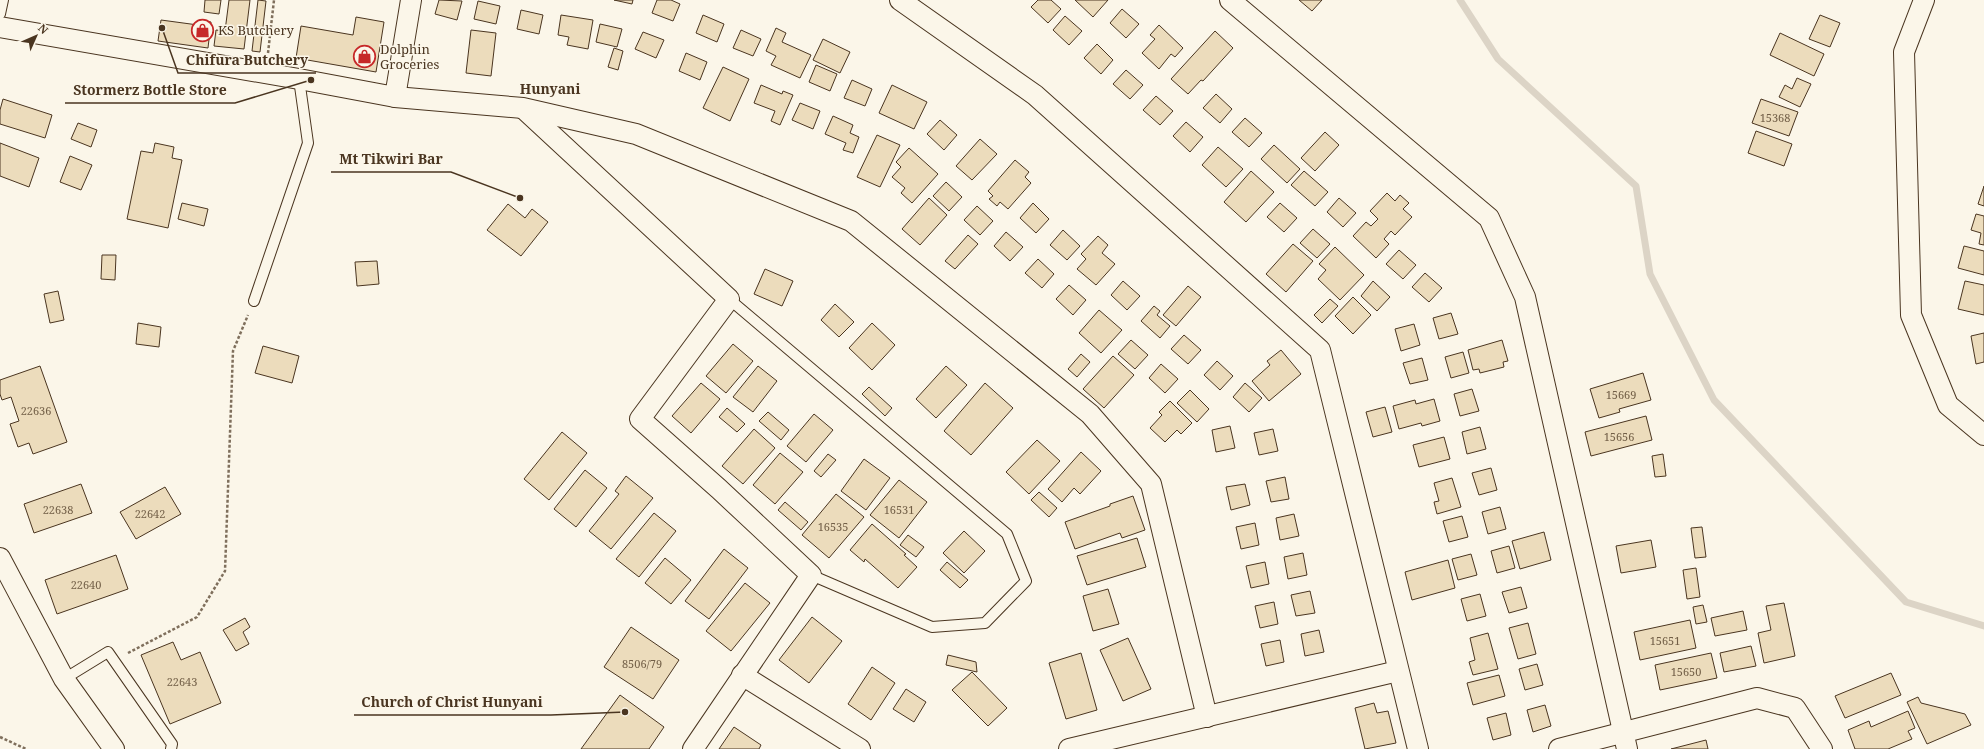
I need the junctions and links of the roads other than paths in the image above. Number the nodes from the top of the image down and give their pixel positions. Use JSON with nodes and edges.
{"nodes":[{"id":1,"x":3,"y":0,"type":"edge"},
{"id":2,"x":411,"y":0,"type":"edge"},
{"id":3,"x":900,"y":0,"type":"edge"},
{"id":4,"x":1230,"y":0,"type":"edge"},
{"id":5,"x":1924,"y":0,"type":"edge"},
{"id":6,"x":0,"y":14,"type":"edge"},
{"id":7,"x":0,"y":28,"type":"edge"},
{"id":8,"x":299,"y":79,"type":"junction"},
{"id":9,"x":395,"y":97,"type":"junction"},
{"id":10,"x":523,"y":108,"type":"junction"},
{"id":11,"x":729,"y":300,"type":"junction"},
{"id":12,"x":254,"y":301,"type":"road end"},
{"id":13,"x":1984,"y":435,"type":"edge"},
{"id":14,"x":0,"y":558,"type":"edge"},
{"id":15,"x":811,"y":575,"type":"junction"},
{"id":16,"x":1398,"y":671,"type":"junction"},
{"id":17,"x":742,"y":675,"type":"junction"},
{"id":18,"x":64,"y":679,"type":"junction"},
{"id":19,"x":1207,"y":717,"type":"junction"},
{"id":20,"x":1625,"y":741,"type":"edge"},
{"id":21,"x":114,"y":749,"type":"edge"},
{"id":22,"x":171,"y":749,"type":"edge"},
{"id":23,"x":692,"y":749,"type":"edge"},
{"id":24,"x":860,"y":749,"type":"edge"},
{"id":25,"x":1069,"y":749,"type":"edge"},
{"id":26,"x":1418,"y":749,"type":"edge"},
{"id":27,"x":1559,"y":749,"type":"edge"},
{"id":28,"x":1822,"y":749,"type":"edge"}],
"edges":[{"from":1,"to":6,"type":"lane"},
{"from":2,"to":9,"type":"street"},
{"from":3,"to":16,"type":"street"},
{"from":4,"to":20,"type":"street"},
{"from":5,"to":13,"type":"street"},
{"from":7,"to":8,"type":"street"},
{"from":8,"to":9,"type":"street"},
{"from":8,"to":12,"type":"lane"},
{"from":9,"to":10,"type":"street"},
{"from":10,"to":11,"type":"street"},
{"from":10,"to":19,"type":"street"},
{"from":11,"to":15,"type":"street"},
{"from":11,"to":15,"type":"lane"},
{"from":14,"to":18,"type":"street"},
{"from":15,"to":17,"type":"street"},
{"from":16,"to":19,"type":"street"},
{"from":16,"to":26,"type":"street"},
{"from":17,"to":23,"type":"street"},
{"from":17,"to":24,"type":"street"},
{"from":18,"to":21,"type":"street"},
{"from":18,"to":22,"type":"lane"},
{"from":19,"to":25,"type":"street"},
{"from":20,"to":27,"type":"street"},
{"from":20,"to":28,"type":"street"}]}
